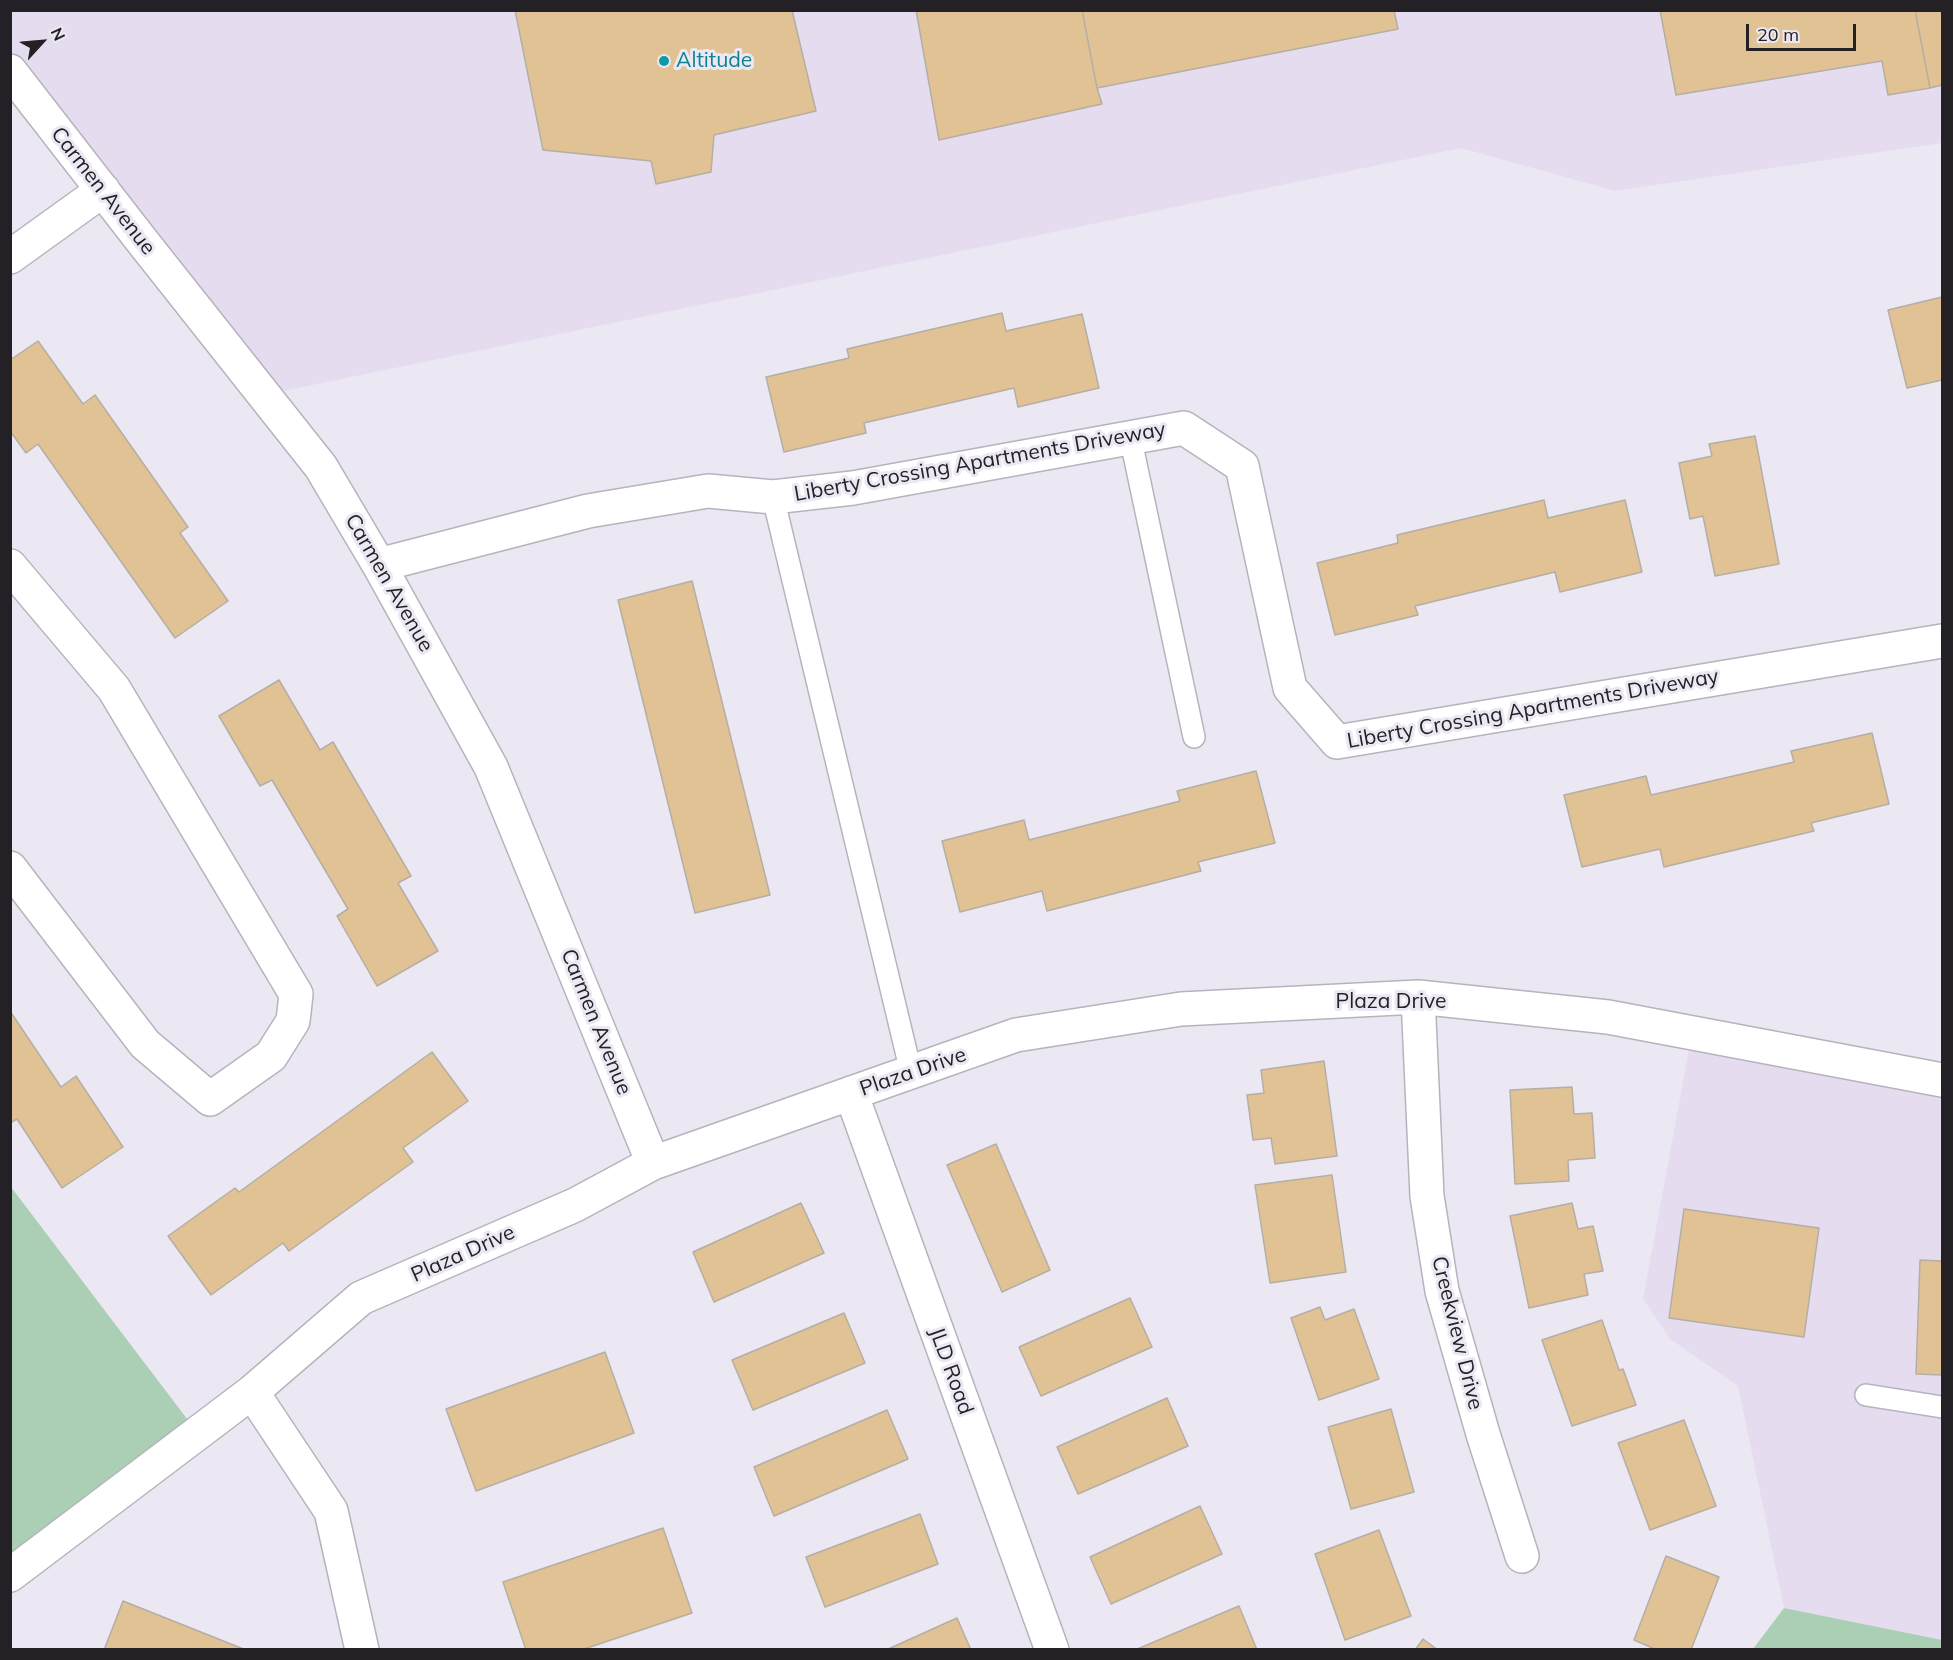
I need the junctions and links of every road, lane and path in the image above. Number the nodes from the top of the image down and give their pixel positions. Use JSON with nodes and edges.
{"nodes":[{"id":1,"x":10,"y":71,"type":"edge"},
{"id":2,"x":103,"y":190,"type":"junction"},
{"id":3,"x":10,"y":257,"type":"edge"},
{"id":4,"x":1130,"y":436,"type":"junction"},
{"id":5,"x":773,"y":497,"type":"junction"},
{"id":6,"x":379,"y":565,"type":"junction"},
{"id":7,"x":10,"y":566,"type":"edge"},
{"id":8,"x":1942,"y":641,"type":"edge"},
{"id":9,"x":1194,"y":737,"type":"dead end"},
{"id":10,"x":10,"y":868,"type":"edge"},
{"id":11,"x":1418,"y":997,"type":"junction"},
{"id":12,"x":911,"y":1072,"type":"junction"},
{"id":13,"x":1942,"y":1080,"type":"edge"},
{"id":14,"x":851,"y":1093,"type":"junction"},
{"id":15,"x":653,"y":1163,"type":"junction"},
{"id":16,"x":252,"y":1392,"type":"junction"},
{"id":17,"x":1866,"y":1395,"type":"dead end"},
{"id":18,"x":1942,"y":1407,"type":"edge"},
{"id":19,"x":1522,"y":1556,"type":"dead end"},
{"id":20,"x":10,"y":1575,"type":"edge"},
{"id":21,"x":362,"y":1650,"type":"edge"},
{"id":22,"x":1052,"y":1650,"type":"edge"}],
"edges":[{"from":1,"to":2,"type":"street","name":"Carmen Avenue"},
{"from":2,"to":3,"type":"street"},
{"from":2,"to":6,"type":"street","name":"Carmen Avenue"},
{"from":4,"to":5,"type":"street","name":"Liberty Crossing Apartments Driveway"},
{"from":4,"to":8,"type":"street","name":"Liberty Crossing Apartments Driveway"},
{"from":4,"to":9,"type":"lane"},
{"from":5,"to":6,"type":"street","name":"Liberty Crossing Apartments Driveway"},
{"from":5,"to":12,"type":"lane"},
{"from":6,"to":15,"type":"street","name":"Carmen Avenue"},
{"from":7,"to":10,"type":"street"},
{"from":11,"to":12,"type":"street","name":"Plaza Drive"},
{"from":11,"to":13,"type":"street","name":"Plaza Drive"},
{"from":11,"to":19,"type":"street","name":"Creekview Drive"},
{"from":12,"to":14,"type":"street","name":"Plaza Drive"},
{"from":14,"to":15,"type":"street","name":"Plaza Drive"},
{"from":14,"to":22,"type":"street","name":"JLD Road"},
{"from":15,"to":16,"type":"street","name":"Plaza Drive"},
{"from":16,"to":20,"type":"street","name":"Plaza Drive"},
{"from":16,"to":21,"type":"street"},
{"from":17,"to":18,"type":"lane"}]}
